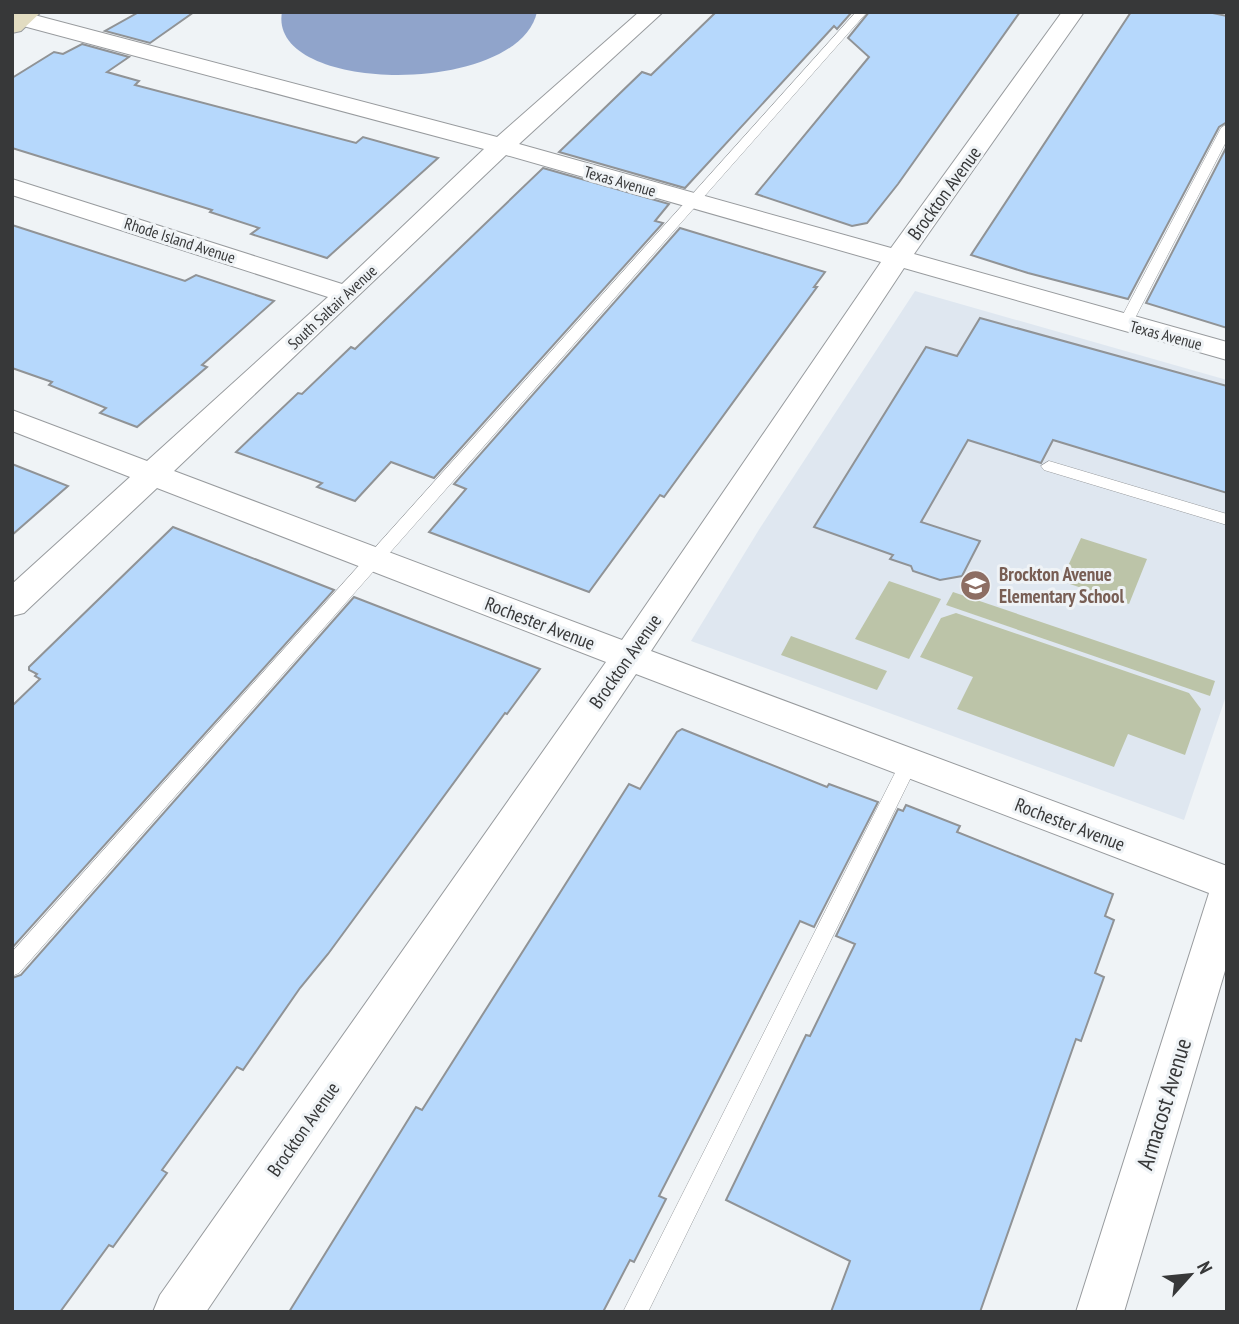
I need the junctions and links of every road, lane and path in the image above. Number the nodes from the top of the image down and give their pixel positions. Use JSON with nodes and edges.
{"nodes":[{"id":1,"x":652,"y":12,"type":"edge"},
{"id":2,"x":862,"y":12,"type":"edge"},
{"id":3,"x":1073,"y":12,"type":"edge"},
{"id":4,"x":19,"y":18,"type":"edge"},
{"id":5,"x":1227,"y":128,"type":"edge"},
{"id":6,"x":501,"y":147,"type":"junction"},
{"id":7,"x":12,"y":187,"type":"edge"},
{"id":8,"x":693,"y":203,"type":"junction"},
{"id":9,"x":895,"y":260,"type":"junction"},
{"id":10,"x":347,"y":294,"type":"junction"},
{"id":11,"x":1125,"y":324,"type":"junction"},
{"id":12,"x":1227,"y":351,"type":"edge"},
{"id":13,"x":12,"y":420,"type":"edge"},
{"id":14,"x":1049,"y":466,"type":"dead end"},
{"id":15,"x":152,"y":474,"type":"junction"},
{"id":16,"x":1227,"y":520,"type":"edge"},
{"id":17,"x":375,"y":561,"type":"junction"},
{"id":18,"x":12,"y":604,"type":"edge"},
{"id":19,"x":629,"y":657,"type":"junction"},
{"id":20,"x":909,"y":763,"type":"junction"},
{"id":21,"x":1227,"y":883,"type":"edge"},
{"id":22,"x":1227,"y":896,"type":"edge"},
{"id":23,"x":12,"y":967,"type":"edge"},
{"id":24,"x":177,"y":1312,"type":"edge"},
{"id":25,"x":635,"y":1312,"type":"edge"},
{"id":26,"x":1100,"y":1312,"type":"edge"}],
"edges":[{"from":1,"to":6,"type":"street","name":"South Saltair Avenue"},
{"from":2,"to":8,"type":"lane"},
{"from":3,"to":9,"type":"street","name":"Brockton Avenue"},
{"from":4,"to":6,"type":"street","name":"Texas Avenue"},
{"from":5,"to":11,"type":"lane"},
{"from":6,"to":8,"type":"street","name":"Texas Avenue"},
{"from":6,"to":10,"type":"street","name":"South Saltair Avenue"},
{"from":7,"to":10,"type":"street","name":"Rhode Island Avenue"},
{"from":8,"to":9,"type":"street","name":"Texas Avenue"},
{"from":8,"to":17,"type":"lane"},
{"from":9,"to":11,"type":"street","name":"Texas Avenue"},
{"from":9,"to":19,"type":"street","name":"Brockton Avenue"},
{"from":10,"to":15,"type":"street","name":"South Saltair Avenue"},
{"from":11,"to":12,"type":"street","name":"Texas Avenue"},
{"from":13,"to":15,"type":"street","name":"Rochester Avenue"},
{"from":14,"to":16,"type":"lane"},
{"from":15,"to":17,"type":"street","name":"Rochester Avenue"},
{"from":15,"to":18,"type":"street","name":"South Saltair Avenue"},
{"from":17,"to":19,"type":"street","name":"Rochester Avenue"},
{"from":17,"to":23,"type":"lane"},
{"from":19,"to":20,"type":"street","name":"Rochester Avenue"},
{"from":19,"to":24,"type":"street","name":"Brockton Avenue"},
{"from":20,"to":21,"type":"street","name":"Rochester Avenue"},
{"from":20,"to":25,"type":"lane"},
{"from":22,"to":26,"type":"street","name":"Armacost Avenue"}]}
